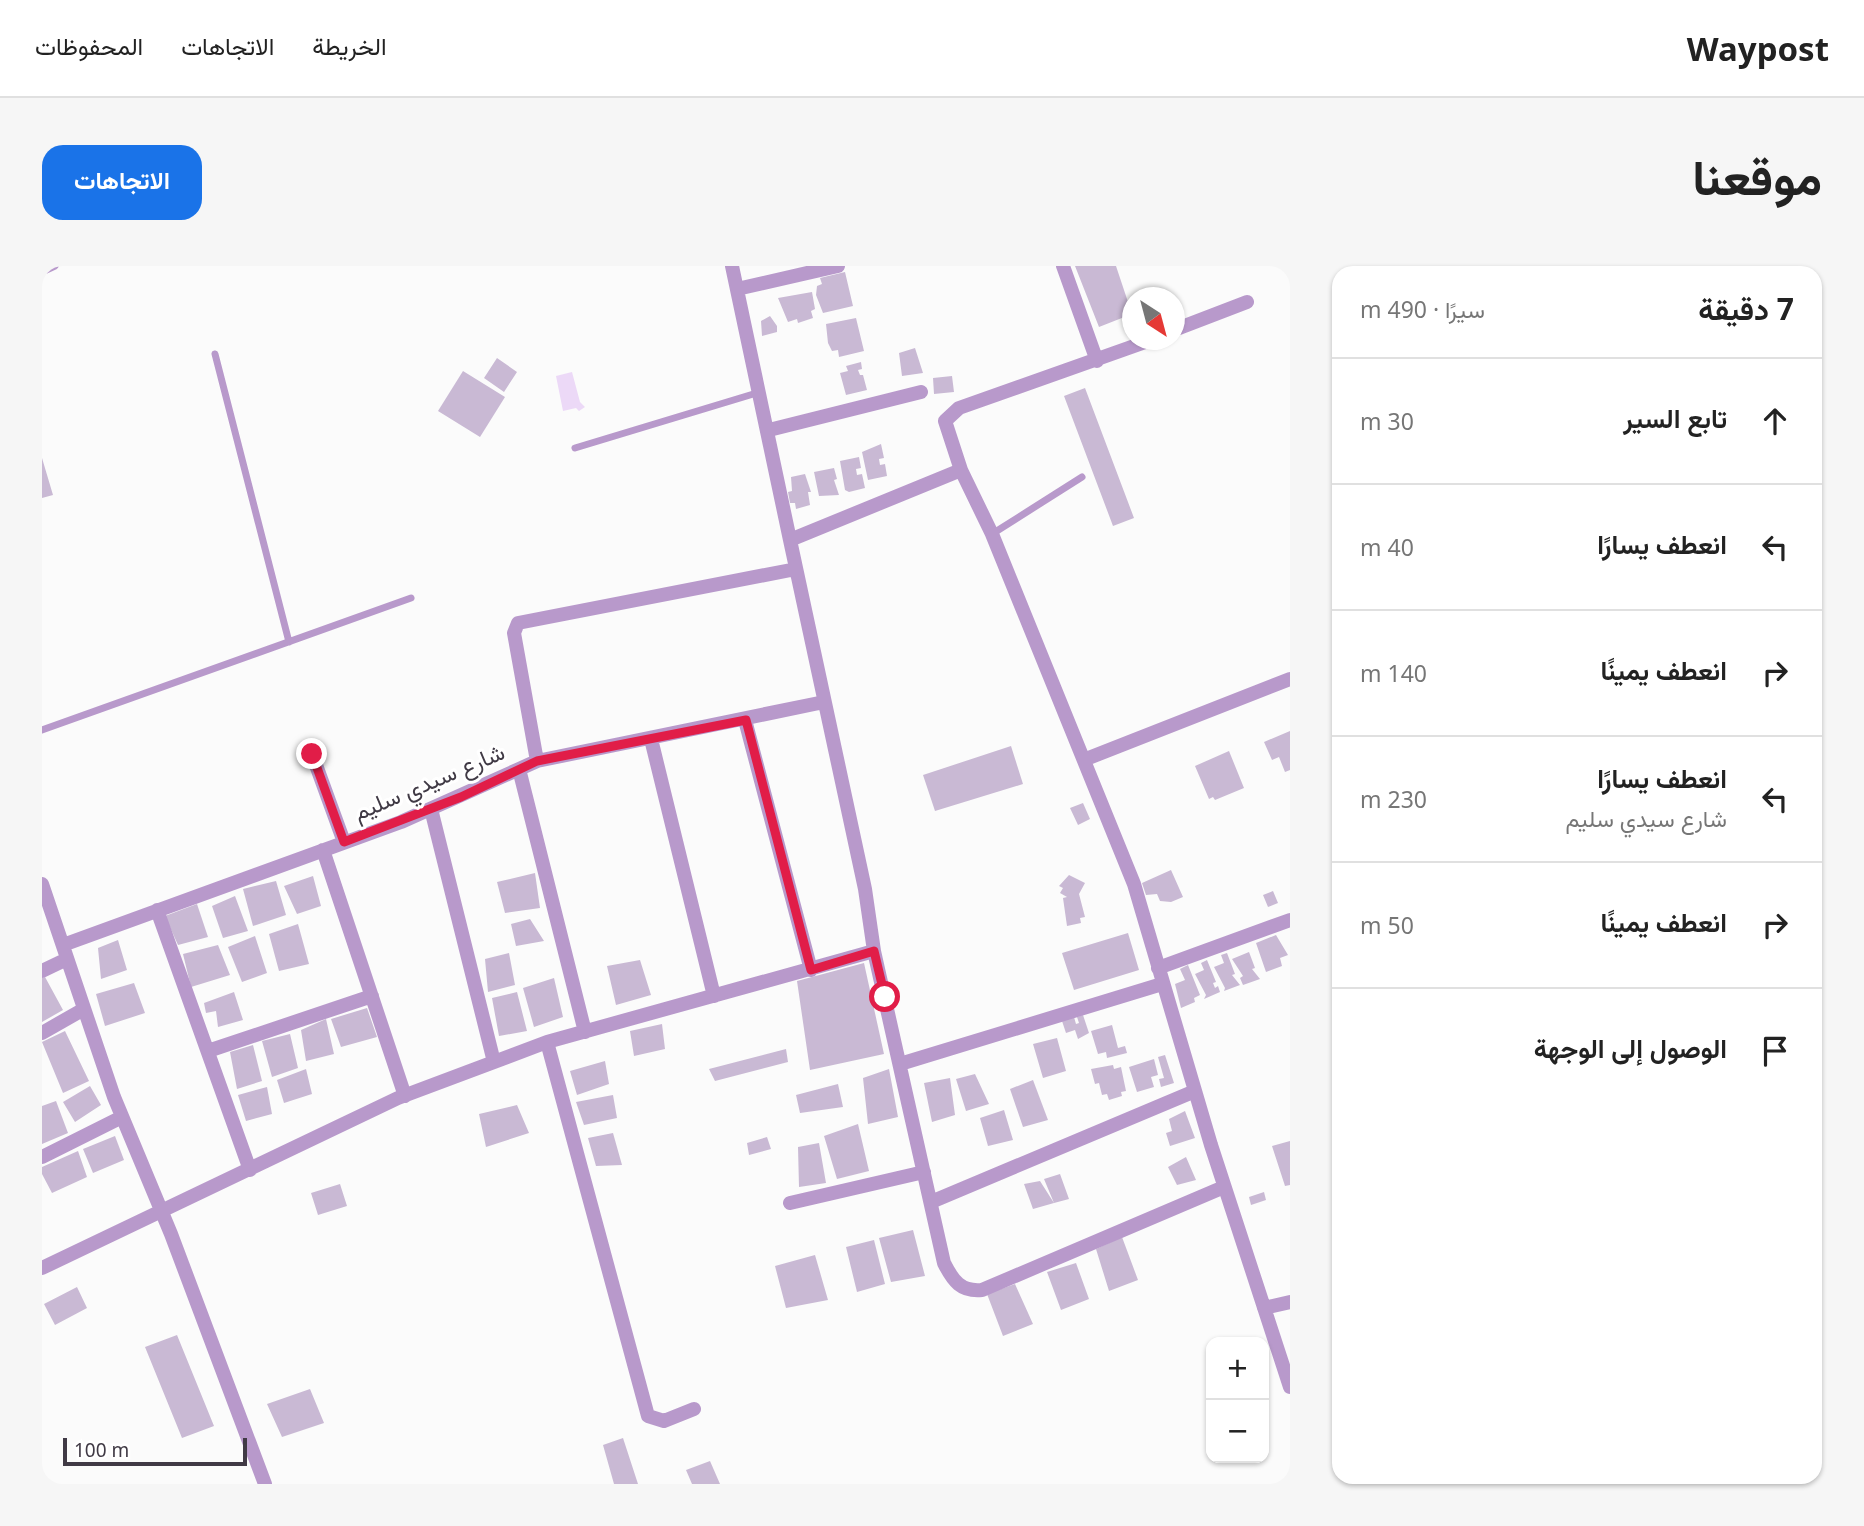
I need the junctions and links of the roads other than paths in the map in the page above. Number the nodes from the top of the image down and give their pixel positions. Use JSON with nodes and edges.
{"nodes":[{"id":1,"x":55,"y":266,"type":"edge"},
{"id":2,"x":732,"y":266,"type":"edge"},
{"id":3,"x":838,"y":266,"type":"edge"},
{"id":4,"x":1063,"y":266,"type":"edge"},
{"id":5,"x":42,"y":272,"type":"edge"},
{"id":6,"x":737,"y":289,"type":"junction"},
{"id":7,"x":1247,"y":302,"type":"dead end"},
{"id":8,"x":1185,"y":326,"type":"edge"},
{"id":9,"x":1125,"y":350,"type":"edge"},
{"id":10,"x":215,"y":354,"type":"dead end"},
{"id":11,"x":1097,"y":361,"type":"junction"},
{"id":12,"x":761,"y":392,"type":"junction"},
{"id":13,"x":921,"y":392,"type":"dead end"},
{"id":14,"x":769,"y":430,"type":"junction"},
{"id":15,"x":575,"y":448,"type":"dead end"},
{"id":16,"x":961,"y":470,"type":"junction"},
{"id":17,"x":1082,"y":477,"type":"dead end"},
{"id":18,"x":992,"y":534,"type":"junction"},
{"id":19,"x":790,"y":540,"type":"junction"},
{"id":20,"x":796,"y":569,"type":"junction"},
{"id":21,"x":411,"y":598,"type":"dead end"},
{"id":22,"x":289,"y":642,"type":"junction"},
{"id":23,"x":1290,"y":679,"type":"edge"},
{"id":24,"x":824,"y":702,"type":"junction"},
{"id":25,"x":746,"y":720,"type":"junction"},
{"id":26,"x":42,"y":730,"type":"edge"},
{"id":27,"x":651,"y":739,"type":"junction"},
{"id":28,"x":312,"y":754,"type":"dead end"},
{"id":29,"x":1086,"y":759,"type":"junction"},
{"id":30,"x":537,"y":761,"type":"junction"},
{"id":31,"x":519,"y":769,"type":"junction"},
{"id":32,"x":431,"y":809,"type":"junction"},
{"id":33,"x":344,"y":842,"type":"junction"},
{"id":34,"x":323,"y":850,"type":"junction"},
{"id":35,"x":42,"y":884,"type":"edge"},
{"id":36,"x":157,"y":910,"type":"junction"},
{"id":37,"x":1290,"y":920,"type":"edge"},
{"id":38,"x":874,"y":951,"type":"junction"},
{"id":39,"x":65,"y":952,"type":"junction"},
{"id":40,"x":1158,"y":968,"type":"junction"},
{"id":41,"x":811,"y":970,"type":"junction"},
{"id":42,"x":42,"y":971,"type":"edge"},
{"id":43,"x":1162,"y":984,"type":"junction"},
{"id":44,"x":372,"y":996,"type":"junction"},
{"id":45,"x":714,"y":996,"type":"junction"},
{"id":46,"x":84,"y":1009,"type":"junction"},
{"id":47,"x":585,"y":1032,"type":"junction"},
{"id":48,"x":42,"y":1033,"type":"edge"},
{"id":49,"x":547,"y":1042,"type":"junction"},
{"id":50,"x":208,"y":1051,"type":"junction"},
{"id":51,"x":494,"y":1062,"type":"junction"},
{"id":52,"x":900,"y":1064,"type":"junction"},
{"id":53,"x":1195,"y":1091,"type":"junction"},
{"id":54,"x":405,"y":1096,"type":"junction"},
{"id":55,"x":122,"y":1117,"type":"junction"},
{"id":56,"x":42,"y":1157,"type":"edge"},
{"id":57,"x":250,"y":1170,"type":"junction"},
{"id":58,"x":924,"y":1172,"type":"junction"},
{"id":59,"x":1224,"y":1187,"type":"junction"},
{"id":60,"x":931,"y":1202,"type":"junction"},
{"id":61,"x":790,"y":1203,"type":"dead end"},
{"id":62,"x":162,"y":1212,"type":"junction"},
{"id":63,"x":42,"y":1268,"type":"edge"},
{"id":64,"x":1290,"y":1303,"type":"edge"},
{"id":65,"x":1264,"y":1308,"type":"junction"},
{"id":66,"x":1290,"y":1387,"type":"edge"},
{"id":67,"x":694,"y":1409,"type":"dead end"},
{"id":68,"x":265,"y":1484,"type":"edge"}],
"edges":[{"from":1,"to":5,"type":"lane"},
{"from":2,"to":6,"type":"street"},
{"from":3,"to":6,"type":"street"},
{"from":4,"to":11,"type":"street"},
{"from":6,"to":12,"type":"street"},
{"from":7,"to":8,"type":"street"},
{"from":9,"to":11,"type":"street"},
{"from":10,"to":22,"type":"lane"},
{"from":11,"to":16,"type":"street"},
{"from":12,"to":14,"type":"street"},
{"from":12,"to":15,"type":"lane"},
{"from":13,"to":14,"type":"street"},
{"from":14,"to":19,"type":"street"},
{"from":16,"to":18,"type":"street"},
{"from":16,"to":19,"type":"street"},
{"from":17,"to":18,"type":"lane"},
{"from":18,"to":29,"type":"street"},
{"from":19,"to":20,"type":"street"},
{"from":20,"to":24,"type":"street"},
{"from":20,"to":30,"type":"street"},
{"from":21,"to":22,"type":"lane"},
{"from":22,"to":26,"type":"lane"},
{"from":23,"to":29,"type":"street"},
{"from":24,"to":25,"type":"street","name":"شارع سيدي سليم"},
{"from":24,"to":38,"type":"street"},
{"from":25,"to":27,"type":"street","name":"شارع سيدي سليم"},
{"from":25,"to":41,"type":"street"},
{"from":27,"to":30,"type":"street","name":"شارع سيدي سليم"},
{"from":27,"to":45,"type":"street"},
{"from":28,"to":33,"type":"street"},
{"from":29,"to":40,"type":"street"},
{"from":30,"to":31,"type":"street","name":"شارع سيدي سليم"},
{"from":31,"to":32,"type":"street","name":"شارع سيدي سليم"},
{"from":31,"to":47,"type":"street"},
{"from":32,"to":33,"type":"street","name":"شارع سيدي سليم"},
{"from":32,"to":51,"type":"street"},
{"from":33,"to":34,"type":"street","name":"شارع سيدي سليم"},
{"from":34,"to":36,"type":"street","name":"شارع سيدي سليم"},
{"from":34,"to":44,"type":"street"},
{"from":35,"to":39,"type":"street"},
{"from":36,"to":39,"type":"street","name":"شارع سيدي سليم"},
{"from":36,"to":50,"type":"street"},
{"from":37,"to":40,"type":"street"},
{"from":38,"to":41,"type":"street"},
{"from":38,"to":52,"type":"street"},
{"from":39,"to":42,"type":"street","name":"شارع سيدي سليم"},
{"from":39,"to":46,"type":"street"},
{"from":40,"to":43,"type":"street"},
{"from":41,"to":45,"type":"street"},
{"from":43,"to":52,"type":"street"},
{"from":43,"to":53,"type":"street"},
{"from":44,"to":50,"type":"street"},
{"from":44,"to":54,"type":"street"},
{"from":45,"to":47,"type":"street"},
{"from":46,"to":48,"type":"street"},
{"from":46,"to":55,"type":"street"},
{"from":47,"to":49,"type":"street"},
{"from":49,"to":51,"type":"street"},
{"from":49,"to":67,"type":"street"},
{"from":50,"to":57,"type":"street"},
{"from":51,"to":54,"type":"street"},
{"from":52,"to":58,"type":"street"},
{"from":53,"to":59,"type":"street"},
{"from":53,"to":60,"type":"street"},
{"from":54,"to":57,"type":"street"},
{"from":55,"to":56,"type":"street"},
{"from":55,"to":62,"type":"street"},
{"from":57,"to":62,"type":"street"},
{"from":58,"to":60,"type":"street"},
{"from":58,"to":61,"type":"street"},
{"from":59,"to":60,"type":"street"},
{"from":59,"to":65,"type":"street"},
{"from":62,"to":63,"type":"street"},
{"from":62,"to":68,"type":"street"},
{"from":64,"to":65,"type":"street"},
{"from":65,"to":66,"type":"street"}]}
